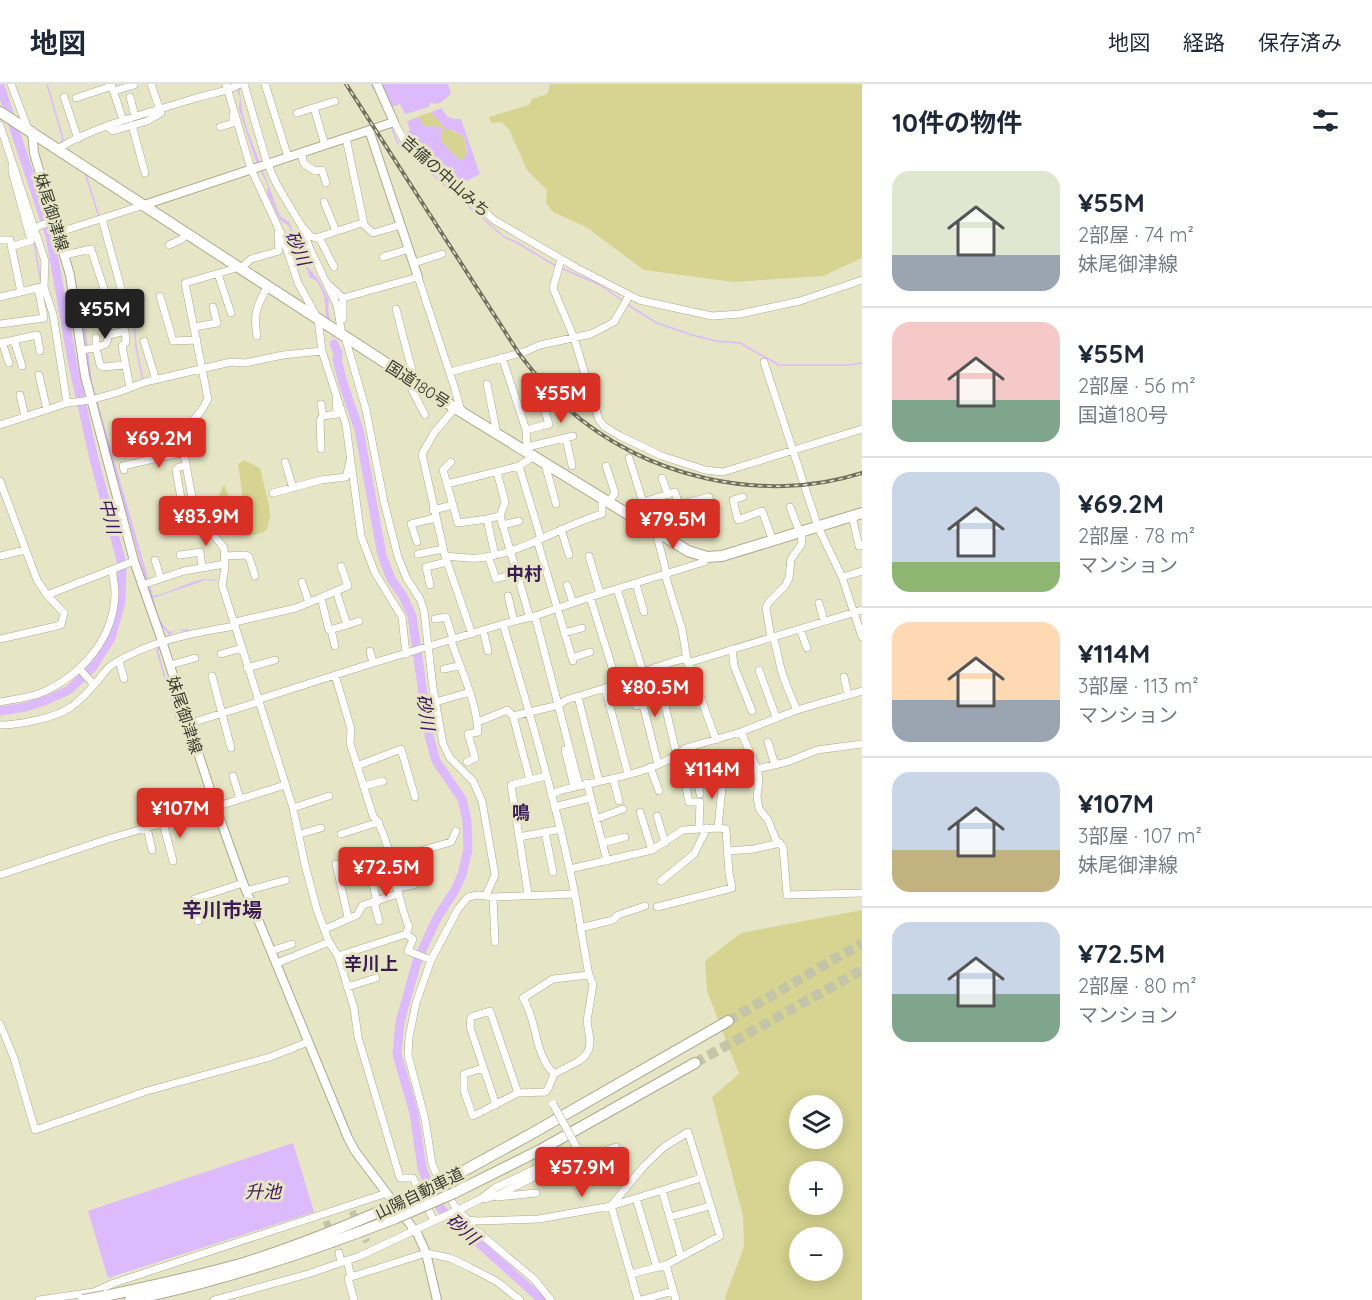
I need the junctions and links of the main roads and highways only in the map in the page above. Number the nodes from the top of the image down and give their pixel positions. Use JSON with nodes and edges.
{"nodes":[{"id":1,"x":377,"y":84,"type":"edge"},
{"id":2,"x":0,"y":112,"type":"edge"},
{"id":3,"x":28,"y":129,"type":"junction"},
{"id":4,"x":369,"y":130,"type":"junction"},
{"id":5,"x":144,"y":205,"type":"junction"},
{"id":6,"x":418,"y":277,"type":"road end"},
{"id":7,"x":857,"y":515,"type":"edge"},
{"id":8,"x":728,"y":1021,"type":"tunnel mouth"},
{"id":9,"x":695,"y":1063,"type":"tunnel mouth"},
{"id":10,"x":100,"y":1298,"type":"edge"},
{"id":11,"x":83,"y":1300,"type":"edge"},
{"id":12,"x":130,"y":1300,"type":"edge"},
{"id":13,"x":437,"y":1300,"type":"edge"}],
"edges":[{"from":1,"to":4,"type":"main road"},
{"from":2,"to":3,"type":"highway","name":"国道180号"},
{"from":3,"to":5,"type":"highway","name":"国道180号"},
{"from":3,"to":13,"type":"main road","name":"妹尾御津線"},
{"from":4,"to":5,"type":"main road"},
{"from":4,"to":6,"type":"main road"},
{"from":5,"to":7,"type":"highway","name":"国道180号"},
{"from":8,"to":10,"type":"highway","name":"山陽自動車道","bridge":true},
{"from":9,"to":12,"type":"highway","name":"山陽自動車道","bridge":true},
{"from":10,"to":11,"type":"highway","name":"山陽自動車道","bridge":true}]}
